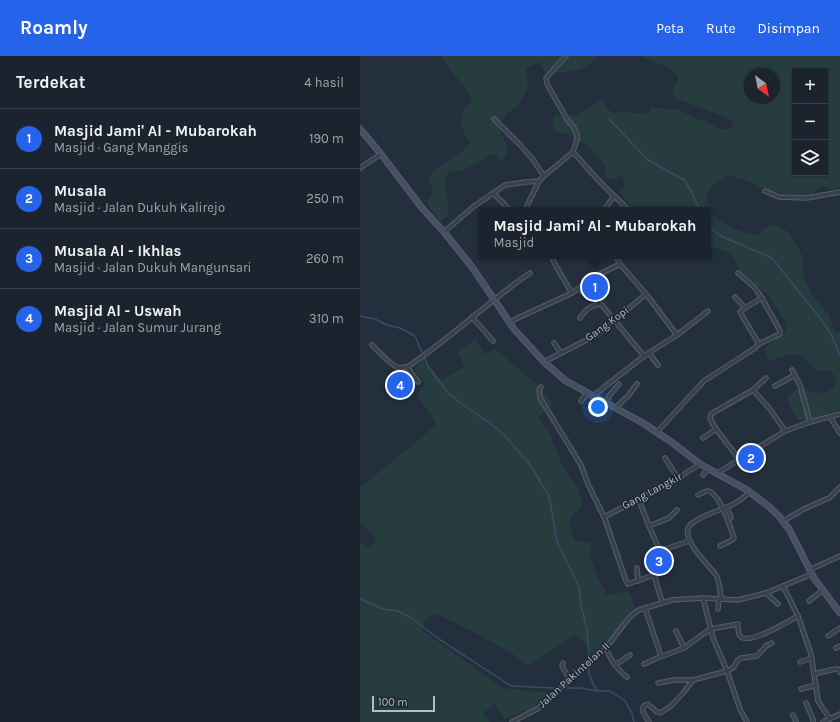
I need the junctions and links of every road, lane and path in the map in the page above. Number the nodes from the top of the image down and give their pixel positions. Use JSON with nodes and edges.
{"nodes":[{"id":1,"x":566,"y":56,"type":"edge"},
{"id":2,"x":494,"y":119,"type":"dead end"},
{"id":3,"x":360,"y":129,"type":"edge"},
{"id":4,"x":573,"y":152,"type":"junction"},
{"id":5,"x":381,"y":154,"type":"junction"},
{"id":6,"x":360,"y":168,"type":"edge"},
{"id":7,"x":544,"y":176,"type":"junction"},
{"id":8,"x":539,"y":182,"type":"junction"},
{"id":9,"x":764,"y":191,"type":"dead end"},
{"id":10,"x":840,"y":192,"type":"edge"},
{"id":11,"x":493,"y":193,"type":"junction"},
{"id":12,"x":614,"y":196,"type":"junction"},
{"id":13,"x":507,"y":207,"type":"edge"},
{"id":14,"x":526,"y":207,"type":"edge"},
{"id":15,"x":606,"y":207,"type":"edge"},
{"id":16,"x":625,"y":207,"type":"edge"},
{"id":17,"x":444,"y":232,"type":"junction"},
{"id":18,"x":552,"y":259,"type":"edge"},
{"id":19,"x":618,"y":259,"type":"edge"},
{"id":20,"x":620,"y":264,"type":"junction"},
{"id":21,"x":530,"y":273,"type":"dead end"},
{"id":22,"x":738,"y":273,"type":"dead end"},
{"id":23,"x":578,"y":289,"type":"junction"},
{"id":24,"x":572,"y":293,"type":"junction"},
{"id":25,"x":646,"y":294,"type":"junction"},
{"id":26,"x":735,"y":297,"type":"dead end"},
{"id":27,"x":762,"y":298,"type":"junction"},
{"id":28,"x":494,"y":300,"type":"junction"},
{"id":29,"x":602,"y":304,"type":"junction"},
{"id":30,"x":745,"y":308,"type":"junction"},
{"id":31,"x":708,"y":311,"type":"dead end"},
{"id":32,"x":472,"y":317,"type":"junction"},
{"id":33,"x":580,"y":318,"type":"dead end"},
{"id":34,"x":615,"y":320,"type":"junction"},
{"id":35,"x":509,"y":322,"type":"junction"},
{"id":36,"x":677,"y":335,"type":"junction"},
{"id":37,"x":493,"y":341,"type":"dead end"},
{"id":38,"x":554,"y":344,"type":"dead end"},
{"id":39,"x":759,"y":344,"type":"junction"},
{"id":40,"x":372,"y":345,"type":"dead end"},
{"id":41,"x":561,"y":353,"type":"junction"},
{"id":42,"x":649,"y":353,"type":"junction"},
{"id":43,"x":644,"y":356,"type":"junction"},
{"id":44,"x":544,"y":362,"type":"junction"},
{"id":45,"x":658,"y":365,"type":"dead end"},
{"id":46,"x":407,"y":367,"type":"junction"},
{"id":47,"x":792,"y":370,"type":"dead end"},
{"id":48,"x":795,"y":375,"type":"junction"},
{"id":49,"x":766,"y":378,"type":"dead end"},
{"id":50,"x":418,"y":382,"type":"dead end"},
{"id":51,"x":619,"y":384,"type":"dead end"},
{"id":52,"x":637,"y":384,"type":"dead end"},
{"id":53,"x":775,"y":386,"type":"dead end"},
{"id":54,"x":541,"y":387,"type":"dead end"},
{"id":55,"x":753,"y":390,"type":"junction"},
{"id":56,"x":587,"y":393,"type":"junction"},
{"id":57,"x":593,"y":396,"type":"junction"},
{"id":58,"x":581,"y":401,"type":"dead end"},
{"id":59,"x":606,"y":403,"type":"junction"},
{"id":60,"x":615,"y":408,"type":"junction"},
{"id":61,"x":840,"y":414,"type":"edge"},
{"id":62,"x":830,"y":417,"type":"junction"},
{"id":63,"x":810,"y":422,"type":"junction"},
{"id":64,"x":716,"y":429,"type":"junction"},
{"id":65,"x":785,"y":431,"type":"junction"},
{"id":66,"x":657,"y":432,"type":"junction"},
{"id":67,"x":840,"y":433,"type":"edge"},
{"id":68,"x":702,"y":438,"type":"dead end"},
{"id":69,"x":665,"y":458,"type":"dead end"},
{"id":70,"x":739,"y":459,"type":"junction"},
{"id":71,"x":700,"y":464,"type":"junction"},
{"id":72,"x":708,"y":470,"type":"junction"},
{"id":73,"x":716,"y":474,"type":"junction"},
{"id":74,"x":703,"y":475,"type":"dead end"},
{"id":75,"x":678,"y":478,"type":"junction"},
{"id":76,"x":840,"y":487,"type":"edge"},
{"id":77,"x":750,"y":492,"type":"junction"},
{"id":78,"x":698,"y":495,"type":"dead end"},
{"id":79,"x":639,"y":500,"type":"junction"},
{"id":80,"x":725,"y":508,"type":"junction"},
{"id":81,"x":677,"y":510,"type":"dead end"},
{"id":82,"x":604,"y":517,"type":"junction"},
{"id":83,"x":731,"y":518,"type":"dead end"},
{"id":84,"x":783,"y":521,"type":"junction"},
{"id":85,"x":649,"y":526,"type":"junction"},
{"id":86,"x":689,"y":541,"type":"junction"},
{"id":87,"x":720,"y":546,"type":"dead end"},
{"id":88,"x":660,"y":552,"type":"junction"},
{"id":89,"x":840,"y":556,"type":"edge"},
{"id":90,"x":637,"y":568,"type":"dead end"},
{"id":91,"x":811,"y":572,"type":"junction"},
{"id":92,"x":654,"y":576,"type":"junction"},
{"id":93,"x":638,"y":581,"type":"junction"},
{"id":94,"x":783,"y":586,"type":"junction"},
{"id":95,"x":823,"y":590,"type":"junction"},
{"id":96,"x":766,"y":593,"type":"junction"},
{"id":97,"x":703,"y":598,"type":"junction"},
{"id":98,"x":720,"y":599,"type":"junction"},
{"id":99,"x":809,"y":601,"type":"dead end"},
{"id":100,"x":662,"y":602,"type":"junction"},
{"id":101,"x":778,"y":604,"type":"dead end"},
{"id":102,"x":645,"y":608,"type":"junction"},
{"id":103,"x":718,"y":609,"type":"dead end"},
{"id":104,"x":840,"y":614,"type":"edge"},
{"id":105,"x":798,"y":616,"type":"junction"},
{"id":106,"x":840,"y":628,"type":"edge"},
{"id":107,"x":710,"y":629,"type":"junction"},
{"id":108,"x":676,"y":631,"type":"dead end"},
{"id":109,"x":828,"y":636,"type":"dead end"},
{"id":110,"x":772,"y":643,"type":"dead end"},
{"id":111,"x":606,"y":648,"type":"junction"},
{"id":112,"x":684,"y":648,"type":"junction"},
{"id":113,"x":630,"y":655,"type":"dead end"},
{"id":114,"x":661,"y":656,"type":"junction"},
{"id":115,"x":812,"y":658,"type":"junction"},
{"id":116,"x":563,"y":662,"type":"dead end"},
{"id":117,"x":800,"y":662,"type":"dead end"},
{"id":118,"x":644,"y":664,"type":"dead end"},
{"id":119,"x":615,"y":665,"type":"junction"},
{"id":120,"x":727,"y":672,"type":"junction"},
{"id":121,"x":840,"y":672,"type":"edge"},
{"id":122,"x":814,"y":674,"type":"junction"},
{"id":123,"x":627,"y":677,"type":"dead end"},
{"id":124,"x":570,"y":680,"type":"junction"},
{"id":125,"x":693,"y":680,"type":"junction"},
{"id":126,"x":658,"y":683,"type":"dead end"},
{"id":127,"x":816,"y":685,"type":"junction"},
{"id":128,"x":801,"y":689,"type":"dead end"},
{"id":129,"x":806,"y":703,"type":"dead end"},
{"id":130,"x":840,"y":714,"type":"edge"},
{"id":131,"x":793,"y":715,"type":"dead end"},
{"id":132,"x":831,"y":718,"type":"junction"},
{"id":133,"x":512,"y":722,"type":"edge"},
{"id":134,"x":649,"y":722,"type":"edge"},
{"id":135,"x":747,"y":722,"type":"edge"},
{"id":136,"x":796,"y":722,"type":"edge"},
{"id":137,"x":813,"y":722,"type":"edge"},
{"id":138,"x":823,"y":722,"type":"edge"},
{"id":139,"x":834,"y":722,"type":"edge"}],
"edges":[{"from":1,"to":4,"type":"street"},
{"from":2,"to":7,"type":"street"},
{"from":3,"to":5,"type":"main road"},
{"from":4,"to":7,"type":"street"},
{"from":4,"to":12,"type":"street"},
{"from":5,"to":6,"type":"street"},
{"from":5,"to":17,"type":"main road"},
{"from":7,"to":8,"type":"street"},
{"from":8,"to":11,"type":"street"},
{"from":8,"to":14,"type":"street"},
{"from":9,"to":10,"type":"street"},
{"from":11,"to":13,"type":"street"},
{"from":11,"to":17,"type":"street"},
{"from":12,"to":15,"type":"street"},
{"from":12,"to":16,"type":"street"},
{"from":17,"to":28,"type":"main road"},
{"from":18,"to":24,"type":"street"},
{"from":19,"to":20,"type":"street"},
{"from":20,"to":23,"type":"street"},
{"from":20,"to":25,"type":"street"},
{"from":21,"to":28,"type":"street"},
{"from":22,"to":27,"type":"street"},
{"from":23,"to":24,"type":"street"},
{"from":23,"to":29,"type":"street"},
{"from":24,"to":35,"type":"street"},
{"from":25,"to":34,"type":"street","name":"Gang Kopi"},
{"from":25,"to":36,"type":"street"},
{"from":26,"to":30,"type":"street"},
{"from":27,"to":30,"type":"street"},
{"from":27,"to":39,"type":"street"},
{"from":28,"to":32,"type":"street"},
{"from":28,"to":35,"type":"main road"},
{"from":29,"to":33,"type":"street"},
{"from":29,"to":34,"type":"street"},
{"from":30,"to":39,"type":"street"},
{"from":31,"to":36,"type":"street"},
{"from":32,"to":37,"type":"street"},
{"from":32,"to":46,"type":"street"},
{"from":34,"to":41,"type":"street","name":"Gang Kopi"},
{"from":34,"to":43,"type":"street"},
{"from":35,"to":44,"type":"main road"},
{"from":36,"to":42,"type":"street"},
{"from":38,"to":41,"type":"street"},
{"from":39,"to":66,"type":"street"},
{"from":40,"to":46,"type":"street"},
{"from":41,"to":44,"type":"street","name":"Gang Kopi"},
{"from":42,"to":43,"type":"street"},
{"from":42,"to":45,"type":"street"},
{"from":43,"to":57,"type":"street"},
{"from":44,"to":56,"type":"main road"},
{"from":46,"to":50,"type":"street"},
{"from":47,"to":48,"type":"street"},
{"from":48,"to":53,"type":"street"},
{"from":48,"to":63,"type":"street"},
{"from":49,"to":55,"type":"street"},
{"from":51,"to":59,"type":"street"},
{"from":52,"to":60,"type":"street"},
{"from":54,"to":82,"type":"street"},
{"from":55,"to":64,"type":"street"},
{"from":55,"to":65,"type":"street"},
{"from":56,"to":57,"type":"main road"},
{"from":56,"to":58,"type":"street"},
{"from":57,"to":59,"type":"main road"},
{"from":59,"to":60,"type":"main road"},
{"from":60,"to":66,"type":"main road"},
{"from":61,"to":62,"type":"street"},
{"from":62,"to":63,"type":"street"},
{"from":62,"to":67,"type":"street"},
{"from":63,"to":65,"type":"street"},
{"from":64,"to":68,"type":"street"},
{"from":64,"to":70,"type":"street"},
{"from":65,"to":70,"type":"street"},
{"from":66,"to":71,"type":"main road"},
{"from":69,"to":75,"type":"street"},
{"from":70,"to":73,"type":"street"},
{"from":71,"to":72,"type":"main road"},
{"from":71,"to":75,"type":"street","name":"Gang Langkir"},
{"from":72,"to":73,"type":"main road"},
{"from":72,"to":74,"type":"street"},
{"from":73,"to":77,"type":"main road"},
{"from":75,"to":79,"type":"street","name":"Gang Langkir"},
{"from":76,"to":84,"type":"street"},
{"from":77,"to":80,"type":"street"},
{"from":77,"to":84,"type":"main road"},
{"from":78,"to":80,"type":"street"},
{"from":79,"to":82,"type":"street","name":"Gang Langkir"},
{"from":79,"to":85,"type":"street"},
{"from":80,"to":83,"type":"street"},
{"from":80,"to":86,"type":"street"},
{"from":80,"to":87,"type":"street"},
{"from":81,"to":85,"type":"street"},
{"from":82,"to":93,"type":"street"},
{"from":84,"to":91,"type":"main road"},
{"from":85,"to":88,"type":"street"},
{"from":86,"to":88,"type":"street"},
{"from":86,"to":98,"type":"street"},
{"from":88,"to":92,"type":"street"},
{"from":89,"to":91,"type":"street","name":"Jalan Pakintelan II"},
{"from":90,"to":93,"type":"street"},
{"from":91,"to":94,"type":"street","name":"Jalan Pakintelan II"},
{"from":91,"to":95,"type":"main road"},
{"from":92,"to":93,"type":"street"},
{"from":92,"to":100,"type":"street"},
{"from":94,"to":96,"type":"street","name":"Jalan Pakintelan II"},
{"from":94,"to":105,"type":"street"},
{"from":95,"to":99,"type":"street"},
{"from":95,"to":104,"type":"main road"},
{"from":96,"to":98,"type":"street","name":"Jalan Pakintelan II"},
{"from":96,"to":101,"type":"street"},
{"from":97,"to":98,"type":"street","name":"Jalan Pakintelan II"},
{"from":97,"to":100,"type":"street","name":"Jalan Pakintelan II"},
{"from":97,"to":107,"type":"street"},
{"from":98,"to":103,"type":"street"},
{"from":100,"to":102,"type":"street","name":"Jalan Pakintelan II"},
{"from":102,"to":111,"type":"street","name":"Jalan Pakintelan II"},
{"from":102,"to":114,"type":"street"},
{"from":105,"to":107,"type":"street"},
{"from":105,"to":115,"type":"street"},
{"from":106,"to":109,"type":"street"},
{"from":107,"to":112,"type":"street"},
{"from":107,"to":120,"type":"street"},
{"from":108,"to":112,"type":"street"},
{"from":110,"to":120,"type":"street"},
{"from":111,"to":119,"type":"street"},
{"from":111,"to":124,"type":"street","name":"Jalan Pakintelan II"},
{"from":112,"to":114,"type":"street"},
{"from":113,"to":119,"type":"street"},
{"from":114,"to":118,"type":"street"},
{"from":115,"to":117,"type":"street"},
{"from":115,"to":122,"type":"street"},
{"from":116,"to":124,"type":"street"},
{"from":119,"to":123,"type":"street"},
{"from":120,"to":125,"type":"street"},
{"from":120,"to":135,"type":"street"},
{"from":121,"to":122,"type":"street"},
{"from":122,"to":127,"type":"street"},
{"from":124,"to":133,"type":"street","name":"Jalan Pakintelan II"},
{"from":125,"to":126,"type":"street"},
{"from":125,"to":134,"type":"street"},
{"from":127,"to":128,"type":"street"},
{"from":127,"to":132,"type":"street"},
{"from":129,"to":137,"type":"street"},
{"from":130,"to":132,"type":"street"},
{"from":131,"to":136,"type":"street"},
{"from":132,"to":138,"type":"street"},
{"from":132,"to":139,"type":"street"}]}
